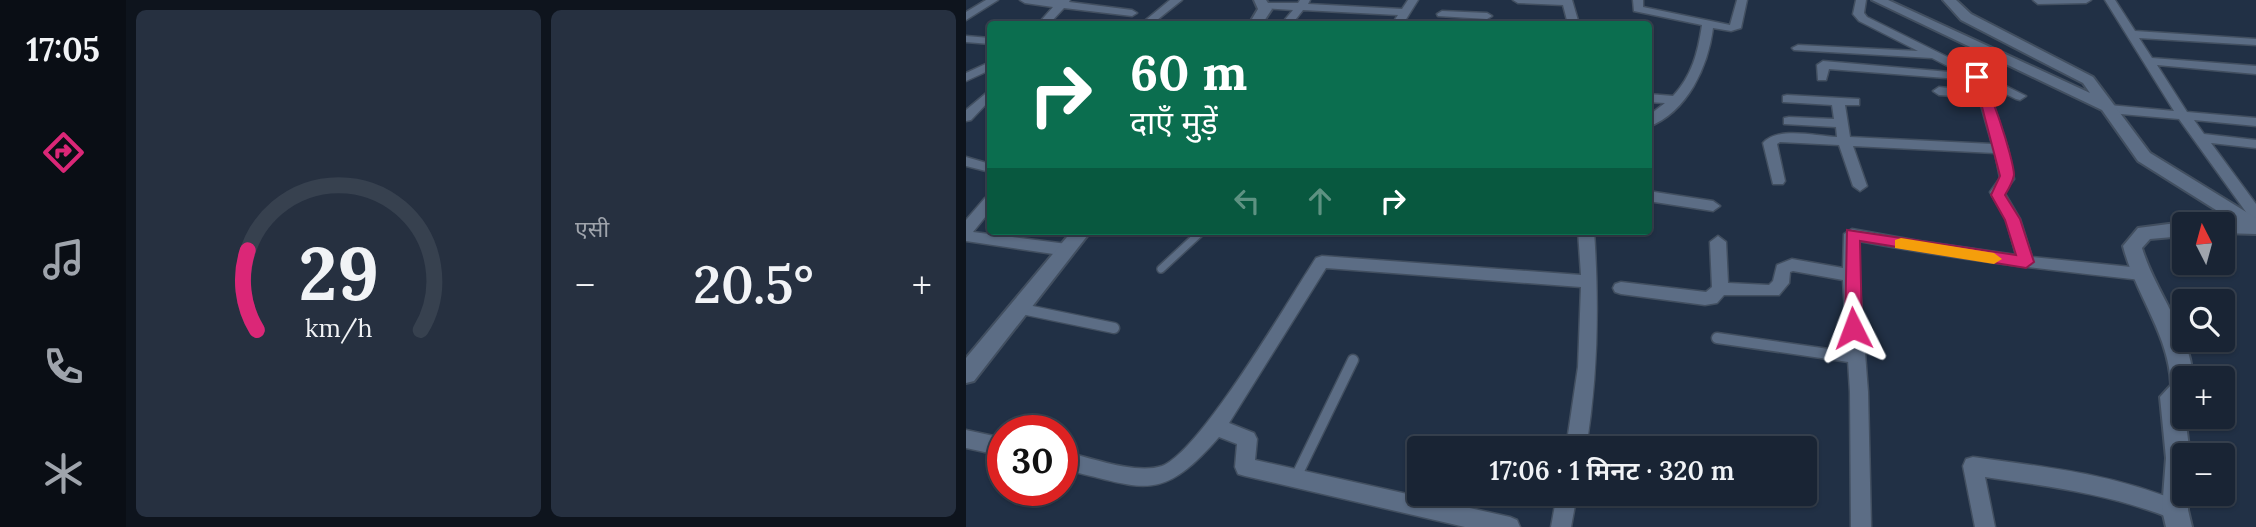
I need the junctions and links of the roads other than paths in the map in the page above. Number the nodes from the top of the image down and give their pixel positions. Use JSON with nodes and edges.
{"nodes":[{"id":1,"x":993,"y":0,"type":"edge"},
{"id":2,"x":1025,"y":0,"type":"edge"},
{"id":3,"x":1177,"y":0,"type":"edge"},
{"id":4,"x":1413,"y":0,"type":"edge"},
{"id":5,"x":1518,"y":0,"type":"edge"},
{"id":6,"x":1742,"y":0,"type":"edge"},
{"id":7,"x":1861,"y":0,"type":"edge"},
{"id":8,"x":1878,"y":0,"type":"edge"},
{"id":9,"x":1949,"y":0,"type":"edge"},
{"id":10,"x":2086,"y":0,"type":"edge"},
{"id":11,"x":2110,"y":0,"type":"edge"},
{"id":12,"x":1567,"y":1,"type":"edge"},
{"id":13,"x":2038,"y":1,"type":"edge"},
{"id":14,"x":1063,"y":2,"type":"edge"},
{"id":15,"x":1262,"y":3,"type":"edge"},
{"id":16,"x":1303,"y":3,"type":"edge"},
{"id":17,"x":1355,"y":4,"type":"edge"},
{"id":18,"x":1640,"y":5,"type":"edge"},
{"id":19,"x":1406,"y":12,"type":"junction"},
{"id":20,"x":1132,"y":13,"type":"dead end"},
{"id":21,"x":1442,"y":15,"type":"edge"},
{"id":22,"x":1487,"y":16,"type":"dead end"},
{"id":23,"x":966,"y":17,"type":"edge"},
{"id":24,"x":1046,"y":21,"type":"edge"},
{"id":25,"x":1150,"y":21,"type":"edge"},
{"id":26,"x":1259,"y":21,"type":"edge"},
{"id":27,"x":1289,"y":21,"type":"edge"},
{"id":28,"x":1345,"y":21,"type":"edge"},
{"id":29,"x":1400,"y":21,"type":"edge"},
{"id":30,"x":1572,"y":21,"type":"edge"},
{"id":31,"x":1708,"y":25,"type":"junction"},
{"id":32,"x":2133,"y":34,"type":"junction"},
{"id":33,"x":966,"y":39,"type":"edge"},
{"id":34,"x":987,"y":41,"type":"edge"},
{"id":35,"x":2256,"y":42,"type":"edge"},
{"id":36,"x":1798,"y":48,"type":"dead end"},
{"id":37,"x":1936,"y":56,"type":"junction"},
{"id":38,"x":2150,"y":61,"type":"junction"},
{"id":39,"x":987,"y":67,"type":"edge"},
{"id":40,"x":2256,"y":70,"type":"edge"},
{"id":41,"x":1975,"y":76,"type":"junction"},
{"id":42,"x":966,"y":77,"type":"edge"},
{"id":43,"x":1822,"y":77,"type":"dead end"},
{"id":44,"x":1939,"y":91,"type":"dead end"},
{"id":45,"x":1985,"y":95,"type":"junction"},
{"id":46,"x":2020,"y":96,"type":"dead end"},
{"id":47,"x":987,"y":97,"type":"edge"},
{"id":48,"x":1652,"y":97,"type":"edge"},
{"id":49,"x":1787,"y":99,"type":"dead end"},
{"id":50,"x":1677,"y":100,"type":"junction"},
{"id":51,"x":1838,"y":101,"type":"junction"},
{"id":52,"x":1854,"y":102,"type":"dead end"},
{"id":53,"x":2108,"y":108,"type":"junction"},
{"id":54,"x":2183,"y":115,"type":"junction"},
{"id":55,"x":966,"y":117,"type":"edge"},
{"id":56,"x":1652,"y":120,"type":"edge"},
{"id":57,"x":1789,"y":121,"type":"dead end"},
{"id":58,"x":2256,"y":122,"type":"edge"},
{"id":59,"x":1842,"y":123,"type":"junction"},
{"id":60,"x":2200,"y":138,"type":"junction"},
{"id":61,"x":1844,"y":139,"type":"junction"},
{"id":62,"x":2256,"y":144,"type":"edge"},
{"id":63,"x":2001,"y":149,"type":"junction"},
{"id":64,"x":966,"y":160,"type":"edge"},
{"id":65,"x":987,"y":167,"type":"edge"},
{"id":66,"x":1778,"y":181,"type":"dead end"},
{"id":67,"x":1860,"y":186,"type":"dead end"},
{"id":68,"x":1652,"y":197,"type":"edge"},
{"id":69,"x":2250,"y":199,"type":"edge"},
{"id":70,"x":987,"y":206,"type":"edge"},
{"id":71,"x":1713,"y":206,"type":"dead end"},
{"id":72,"x":2255,"y":223,"type":"edge"},
{"id":73,"x":2235,"y":225,"type":"edge"},
{"id":74,"x":966,"y":230,"type":"edge"},
{"id":75,"x":2172,"y":230,"type":"edge"},
{"id":76,"x":1079,"y":235,"type":"edge"},
{"id":77,"x":1198,"y":235,"type":"edge"},
{"id":78,"x":1586,"y":235,"type":"edge"},
{"id":79,"x":966,"y":236,"type":"edge"},
{"id":80,"x":1718,"y":242,"type":"dead end"},
{"id":81,"x":1067,"y":250,"type":"junction"},
{"id":82,"x":2026,"y":262,"type":"junction"},
{"id":83,"x":1161,"y":269,"type":"dead end"},
{"id":84,"x":2141,"y":274,"type":"junction"},
{"id":85,"x":1851,"y":275,"type":"junction"},
{"id":86,"x":1590,"y":282,"type":"junction"},
{"id":87,"x":1621,"y":288,"type":"dead end"},
{"id":88,"x":1720,"y":289,"type":"junction"},
{"id":89,"x":1022,"y":309,"type":"junction"},
{"id":90,"x":1114,"y":328,"type":"dead end"},
{"id":91,"x":1717,"y":338,"type":"dead end"},
{"id":92,"x":1856,"y":358,"type":"junction"},
{"id":93,"x":1353,"y":360,"type":"dead end"},
{"id":94,"x":966,"y":374,"type":"edge"},
{"id":95,"x":1216,"y":427,"type":"junction"},
{"id":96,"x":1578,"y":436,"type":"edge"},
{"id":97,"x":966,"y":439,"type":"edge"},
{"id":98,"x":987,"y":444,"type":"edge"},
{"id":99,"x":1078,"y":463,"type":"edge"},
{"id":100,"x":1296,"y":478,"type":"junction"},
{"id":101,"x":1565,"y":506,"type":"edge"},
{"id":102,"x":2177,"y":518,"type":"edge"},
{"id":103,"x":1510,"y":527,"type":"edge"},
{"id":104,"x":1561,"y":527,"type":"edge"},
{"id":105,"x":1861,"y":527,"type":"edge"},
{"id":106,"x":1985,"y":527,"type":"edge"}],
"edges":[{"from":1,"to":23,"type":"street"},
{"from":2,"to":14,"type":"street"},
{"from":3,"to":25,"type":"street"},
{"from":4,"to":19,"type":"street"},
{"from":5,"to":12,"type":"street"},
{"from":6,"to":31,"type":"street"},
{"from":7,"to":37,"type":"street"},
{"from":8,"to":53,"type":"street"},
{"from":9,"to":53,"type":"street"},
{"from":10,"to":13,"type":"street"},
{"from":11,"to":32,"type":"street"},
{"from":12,"to":30,"type":"street"},
{"from":14,"to":20,"type":"street"},
{"from":14,"to":24,"type":"street"},
{"from":15,"to":16,"type":"street"},
{"from":15,"to":26,"type":"street"},
{"from":16,"to":17,"type":"street"},
{"from":16,"to":27,"type":"street"},
{"from":17,"to":19,"type":"street"},
{"from":17,"to":28,"type":"street"},
{"from":18,"to":31,"type":"street"},
{"from":19,"to":29,"type":"street"},
{"from":21,"to":22,"type":"street"},
{"from":31,"to":50,"type":"street"},
{"from":32,"to":35,"type":"street"},
{"from":32,"to":38,"type":"street"},
{"from":33,"to":34,"type":"street"},
{"from":36,"to":37,"type":"street"},
{"from":37,"to":41,"type":"street"},
{"from":38,"to":40,"type":"street"},
{"from":38,"to":54,"type":"street"},
{"from":39,"to":42,"type":"street"},
{"from":41,"to":43,"type":"street"},
{"from":41,"to":45,"type":"street"},
{"from":41,"to":46,"type":"street"},
{"from":44,"to":45,"type":"street"},
{"from":45,"to":63,"type":"street"},
{"from":47,"to":55,"type":"street"},
{"from":48,"to":50,"type":"street"},
{"from":49,"to":51,"type":"street"},
{"from":50,"to":56,"type":"street"},
{"from":51,"to":52,"type":"street"},
{"from":51,"to":59,"type":"street"},
{"from":53,"to":54,"type":"street"},
{"from":53,"to":72,"type":"street"},
{"from":54,"to":58,"type":"street"},
{"from":54,"to":60,"type":"street"},
{"from":57,"to":59,"type":"street"},
{"from":59,"to":61,"type":"street"},
{"from":60,"to":62,"type":"street"},
{"from":60,"to":69,"type":"street"},
{"from":61,"to":63,"type":"street"},
{"from":61,"to":66,"type":"street"},
{"from":61,"to":67,"type":"street"},
{"from":63,"to":82,"type":"street"},
{"from":64,"to":65,"type":"street"},
{"from":68,"to":71,"type":"street"},
{"from":69,"to":72,"type":"street"},
{"from":70,"to":74,"type":"street"},
{"from":72,"to":73,"type":"street"},
{"from":75,"to":84,"type":"street"},
{"from":76,"to":81,"type":"street"},
{"from":77,"to":83,"type":"lane"},
{"from":78,"to":86,"type":"street"},
{"from":79,"to":81,"type":"street"},
{"from":80,"to":88,"type":"street"},
{"from":81,"to":89,"type":"street"},
{"from":82,"to":84,"type":"street"},
{"from":82,"to":85,"type":"street"},
{"from":84,"to":102,"type":"street"},
{"from":85,"to":88,"type":"street"},
{"from":85,"to":92,"type":"street"},
{"from":86,"to":95,"type":"street"},
{"from":86,"to":96,"type":"street"},
{"from":87,"to":88,"type":"street"},
{"from":89,"to":90,"type":"lane"},
{"from":89,"to":94,"type":"street"},
{"from":91,"to":92,"type":"lane"},
{"from":92,"to":105,"type":"street"},
{"from":93,"to":100,"type":"lane"},
{"from":95,"to":99,"type":"street"},
{"from":95,"to":100,"type":"street"},
{"from":97,"to":98,"type":"street"},
{"from":100,"to":103,"type":"street"},
{"from":101,"to":104,"type":"street"},
{"from":102,"to":106,"type":"street"}]}
